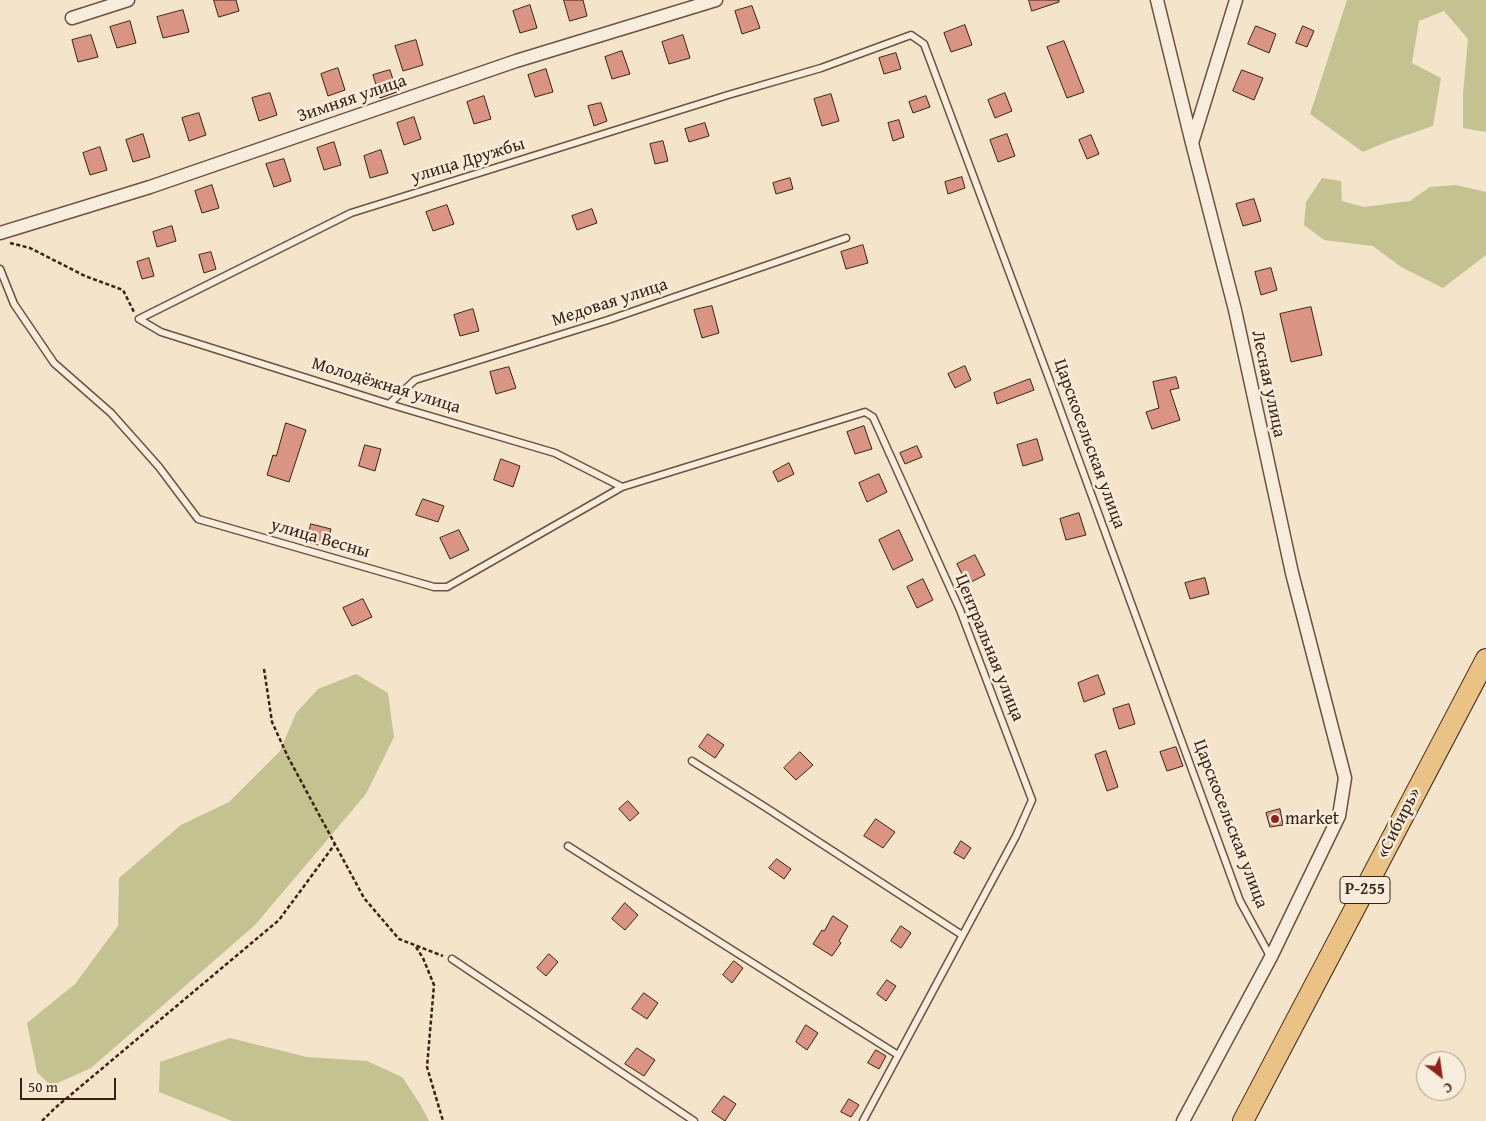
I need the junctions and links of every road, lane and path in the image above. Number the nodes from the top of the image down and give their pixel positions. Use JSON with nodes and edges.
{"nodes":[{"id":1,"x":128,"y":0,"type":"edge"},
{"id":2,"x":716,"y":0,"type":"edge"},
{"id":3,"x":1157,"y":0,"type":"edge"},
{"id":4,"x":1236,"y":0,"type":"edge"},
{"id":5,"x":72,"y":18,"type":"dead end"},
{"id":6,"x":821,"y":68,"type":"joint"},
{"id":7,"x":1192,"y":143,"type":"junction"},
{"id":8,"x":4,"y":238,"type":"edge"},
{"id":9,"x":846,"y":238,"type":"dead end"},
{"id":10,"x":0,"y":269,"type":"edge"},
{"id":11,"x":139,"y":319,"type":"junction"},
{"id":12,"x":389,"y":404,"type":"junction"},
{"id":13,"x":622,"y":487,"type":"junction"},
{"id":14,"x":434,"y":587,"type":"joint"},
{"id":15,"x":1486,"y":658,"type":"edge"},
{"id":16,"x":264,"y":669,"type":"dead end"},
{"id":17,"x":692,"y":761,"type":"dead end"},
{"id":18,"x":335,"y":844,"type":"junction"},
{"id":19,"x":568,"y":846,"type":"dead end"},
{"id":20,"x":962,"y":935,"type":"junction"},
{"id":21,"x":416,"y":946,"type":"junction"},
{"id":22,"x":1271,"y":957,"type":"junction"},
{"id":23,"x":452,"y":959,"type":"joint"},
{"id":24,"x":898,"y":1055,"type":"junction"},
{"id":25,"x":42,"y":1121,"type":"edge"},
{"id":26,"x":443,"y":1121,"type":"edge"},
{"id":27,"x":694,"y":1121,"type":"edge"},
{"id":28,"x":863,"y":1121,"type":"edge"},
{"id":29,"x":1183,"y":1121,"type":"edge"},
{"id":30,"x":1243,"y":1121,"type":"edge"}],
"edges":[{"from":1,"to":5,"type":"street"},
{"from":2,"to":8,"type":"street","name":"Зимняя улица"},
{"from":3,"to":7,"type":"street","name":"Лесная улица"},
{"from":4,"to":7,"type":"street"},
{"from":6,"to":11,"type":"lane","name":"улица Дружбы"},
{"from":6,"to":22,"type":"lane","name":"Царскосельская улица"},
{"from":7,"to":22,"type":"street","name":"Лесная улица"},
{"from":8,"to":11,"type":"path"},
{"from":9,"to":12,"type":"lane","name":"Медовая улица"},
{"from":10,"to":14,"type":"lane","name":"улица Весны"},
{"from":11,"to":12,"type":"lane","name":"Молодёжная улица"},
{"from":12,"to":13,"type":"lane","name":"Молодёжная улица"},
{"from":13,"to":14,"type":"lane","name":"Центральная улица"},
{"from":13,"to":20,"type":"lane","name":"Центральная улица"},
{"from":15,"to":30,"type":"highway","name":"«Сибирь»","number":"Р-255"},
{"from":16,"to":18,"type":"path"},
{"from":17,"to":20,"type":"lane"},
{"from":18,"to":21,"type":"path"},
{"from":18,"to":25,"type":"path"},
{"from":19,"to":24,"type":"lane"},
{"from":20,"to":24,"type":"lane","name":"Центральная улица"},
{"from":21,"to":23,"type":"path"},
{"from":21,"to":26,"type":"path"},
{"from":22,"to":29,"type":"street"},
{"from":23,"to":27,"type":"lane"},
{"from":24,"to":28,"type":"lane","name":"Центральная улица"}]}
